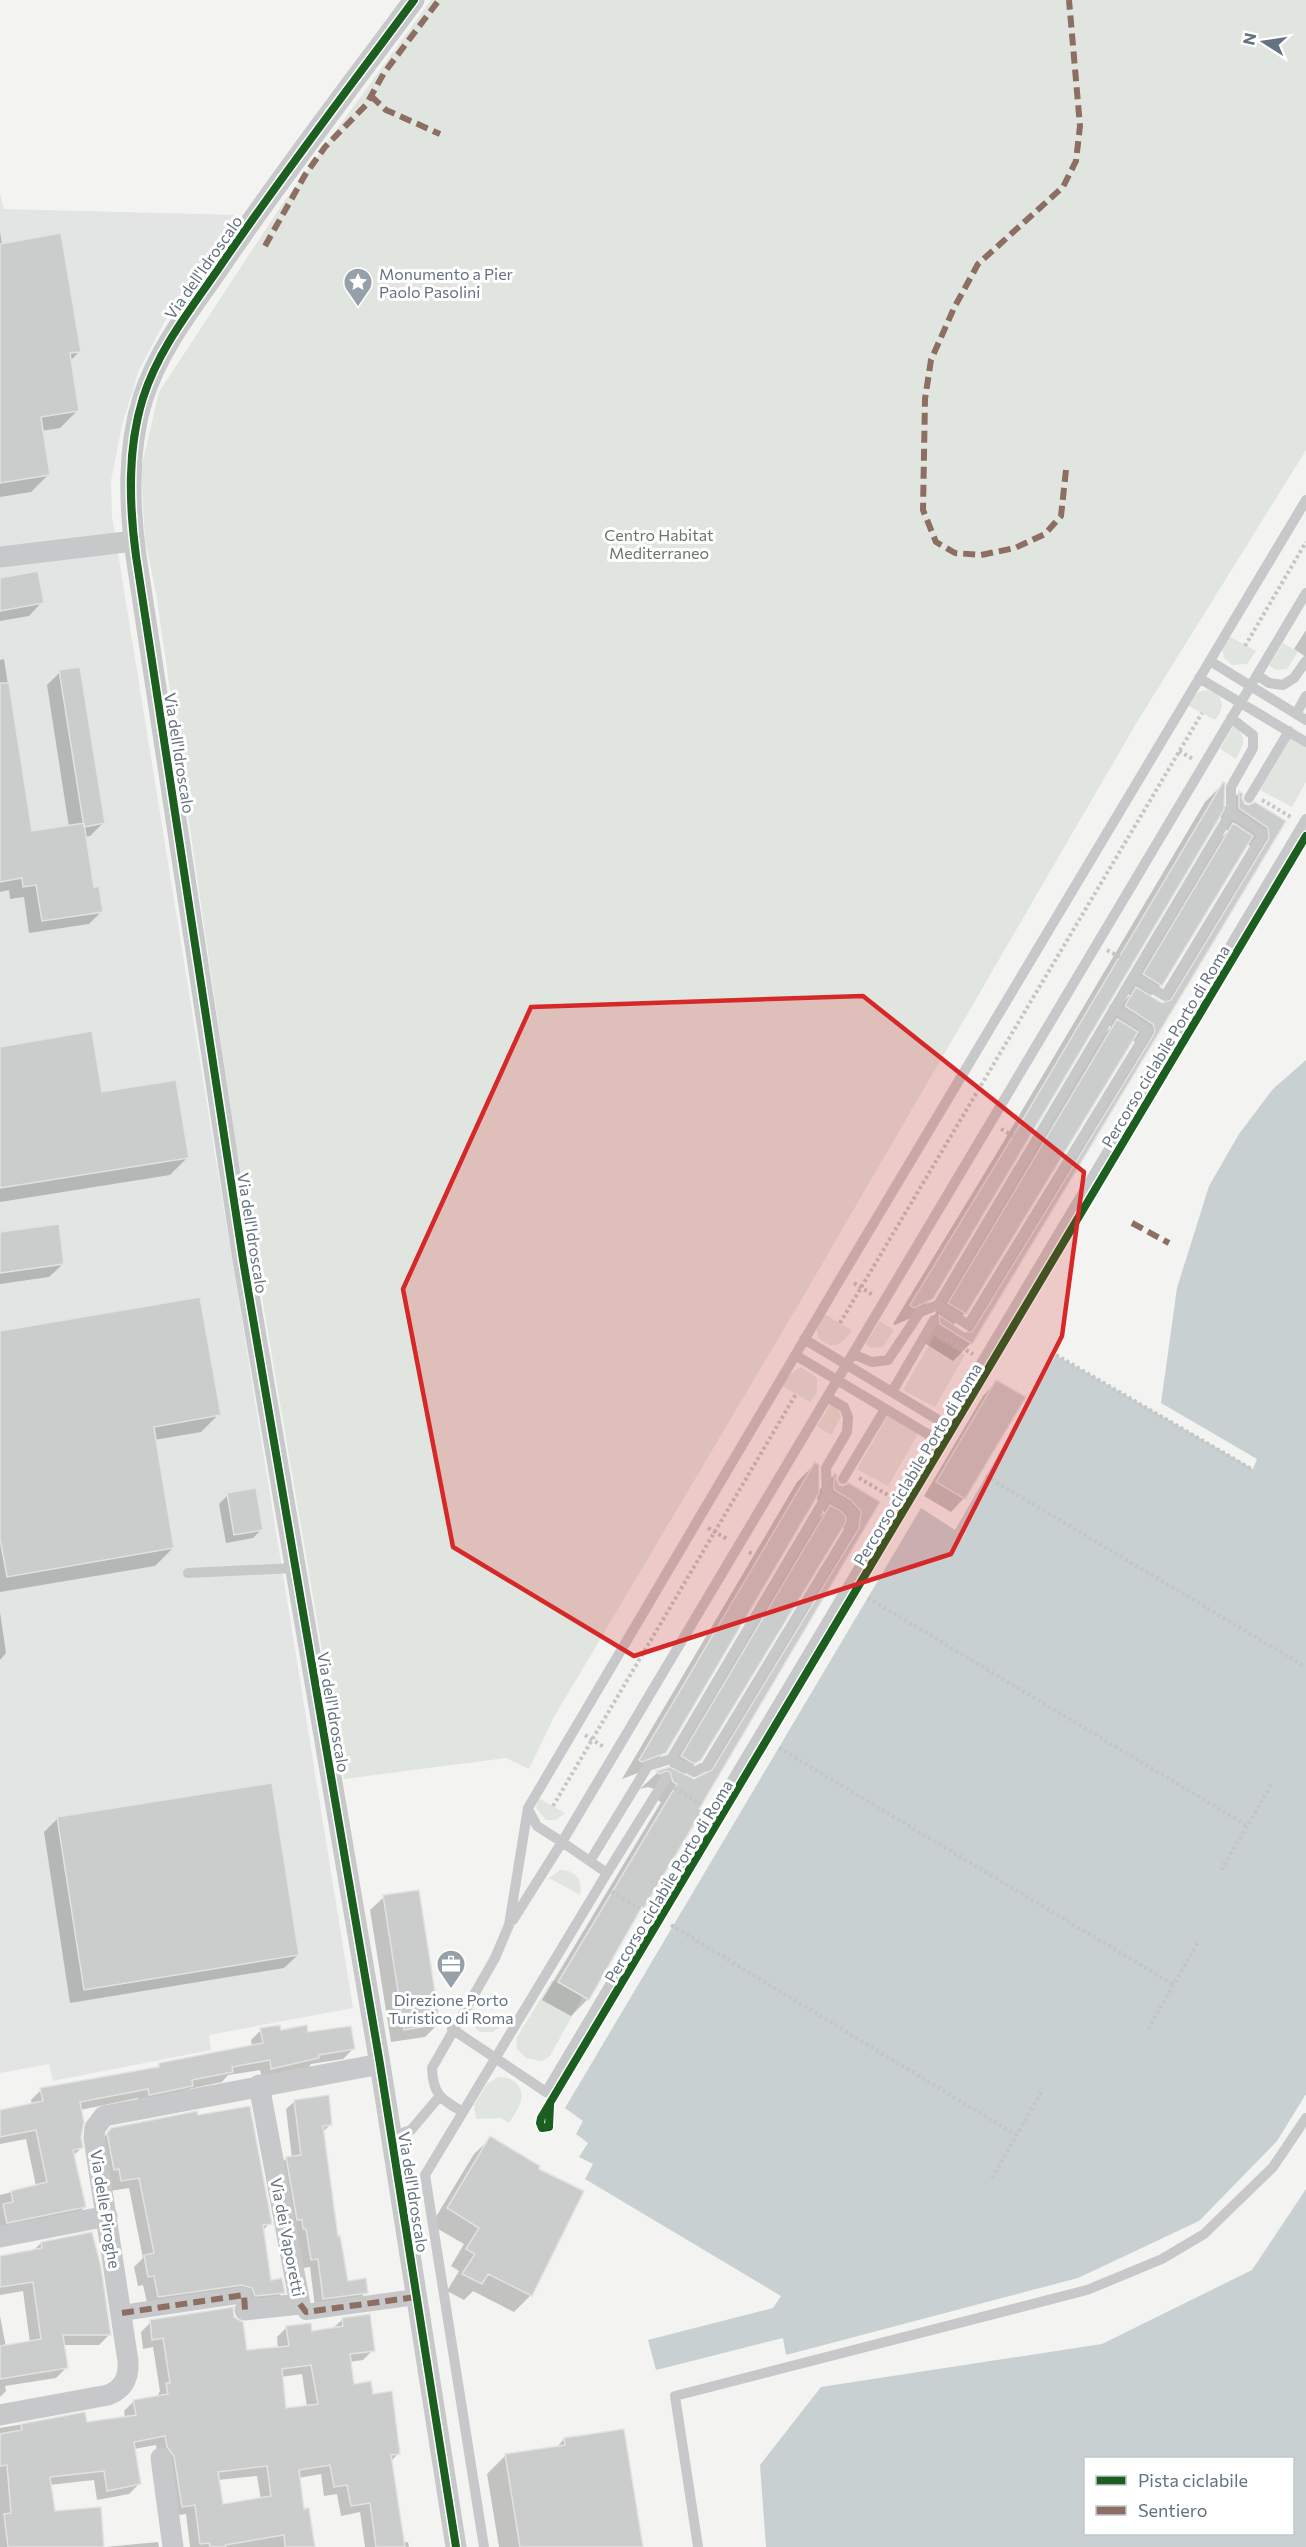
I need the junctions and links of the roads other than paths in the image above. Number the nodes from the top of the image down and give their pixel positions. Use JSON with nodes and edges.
{"nodes":[{"id":1,"x":414,"y":0,"type":"edge"},
{"id":2,"x":1306,"y":500,"type":"edge"},
{"id":3,"x":134,"y":541,"type":"junction"},
{"id":4,"x":0,"y":557,"type":"edge"},
{"id":5,"x":1306,"y":593,"type":"edge"},
{"id":6,"x":1210,"y":661,"type":"junction"},
{"id":7,"x":1306,"y":661,"type":"edge"},
{"id":8,"x":1257,"y":675,"type":"junction"},
{"id":9,"x":1199,"y":678,"type":"junction"},
{"id":10,"x":1250,"y":686,"type":"junction"},
{"id":11,"x":1306,"y":696,"type":"edge"},
{"id":12,"x":1241,"y":702,"type":"junction"},
{"id":13,"x":1296,"y":714,"type":"junction"},
{"id":14,"x":1231,"y":718,"type":"junction"},
{"id":15,"x":1306,"y":720,"type":"edge"},
{"id":16,"x":1288,"y":731,"type":"junction"},
{"id":17,"x":1306,"y":742,"type":"edge"},
{"id":18,"x":1250,"y":795,"type":"road end"},
{"id":19,"x":1231,"y":812,"type":"junction"},
{"id":20,"x":1300,"y":819,"type":"edge"},
{"id":21,"x":1133,"y":977,"type":"junction"},
{"id":22,"x":1114,"y":1008,"type":"junction"},
{"id":23,"x":938,"y":1305,"type":"junction"},
{"id":24,"x":932,"y":1324,"type":"road end"},
{"id":25,"x":804,"y":1339,"type":"junction"},
{"id":26,"x":853,"y":1354,"type":"junction"},
{"id":27,"x":795,"y":1355,"type":"junction"},
{"id":28,"x":846,"y":1364,"type":"junction"},
{"id":29,"x":837,"y":1380,"type":"junction"},
{"id":30,"x":892,"y":1392,"type":"junction"},
{"id":31,"x":827,"y":1397,"type":"junction"},
{"id":32,"x":885,"y":1409,"type":"junction"},
{"id":33,"x":945,"y":1424,"type":"junction"},
{"id":34,"x":936,"y":1439,"type":"junction"},
{"id":35,"x":845,"y":1475,"type":"road end"},
{"id":36,"x":827,"y":1495,"type":"junction"},
{"id":37,"x":296,"y":1568,"type":"junction"},
{"id":38,"x":188,"y":1573,"type":"dead end"},
{"id":39,"x":671,"y":1759,"type":"junction"},
{"id":40,"x":665,"y":1780,"type":"road end"},
{"id":41,"x":528,"y":1808,"type":"junction"},
{"id":42,"x":562,"y":1842,"type":"junction"},
{"id":43,"x":590,"y":1861,"type":"junction"},
{"id":44,"x":607,"y":1873,"type":"junction"},
{"id":45,"x":509,"y":1925,"type":"junction"},
{"id":46,"x":452,"y":2029,"type":"junction"},
{"id":47,"x":495,"y":2058,"type":"junction"},
{"id":48,"x":380,"y":2064,"type":"junction"},
{"id":49,"x":260,"y":2085,"type":"junction"},
{"id":50,"x":439,"y":2097,"type":"junction"},
{"id":51,"x":463,"y":2112,"type":"junction"},
{"id":52,"x":1306,"y":2118,"type":"edge"},
{"id":53,"x":391,"y":2137,"type":"junction"},
{"id":54,"x":107,"y":2216,"type":"junction"},
{"id":55,"x":0,"y":2237,"type":"edge"},
{"id":56,"x":416,"y":2296,"type":"junction"},
{"id":57,"x":300,"y":2304,"type":"junction"},
{"id":58,"x":245,"y":2310,"type":"joint"},
{"id":59,"x":122,"y":2313,"type":"junction"},
{"id":60,"x":0,"y":2415,"type":"edge"},
{"id":61,"x":161,"y":2458,"type":"dead end"},
{"id":62,"x":173,"y":2547,"type":"edge"},
{"id":63,"x":456,"y":2547,"type":"edge"},
{"id":64,"x":484,"y":2547,"type":"edge"},
{"id":65,"x":698,"y":2547,"type":"edge"}],
"edges":[{"from":1,"to":3,"type":"street","name":"Via dell'Idroscalo"},
{"from":2,"to":6,"type":"lane"},
{"from":3,"to":4,"type":"street"},
{"from":3,"to":37,"type":"street","name":"Via dell'Idroscalo"},
{"from":5,"to":8,"type":"lane"},
{"from":6,"to":9,"type":"lane"},
{"from":6,"to":10,"type":"lane"},
{"from":7,"to":8,"type":"lane"},
{"from":8,"to":10,"type":"lane"},
{"from":9,"to":12,"type":"lane"},
{"from":9,"to":25,"type":"lane"},
{"from":10,"to":12,"type":"lane"},
{"from":10,"to":13,"type":"lane"},
{"from":11,"to":13,"type":"lane"},
{"from":12,"to":14,"type":"lane"},
{"from":12,"to":16,"type":"lane"},
{"from":13,"to":15,"type":"lane"},
{"from":14,"to":19,"type":"lane"},
{"from":14,"to":26,"type":"lane"},
{"from":16,"to":17,"type":"lane"},
{"from":16,"to":18,"type":"lane"},
{"from":19,"to":21,"type":"lane"},
{"from":19,"to":21,"type":"lane"},
{"from":20,"to":33,"type":"lane"},
{"from":21,"to":22,"type":"lane"},
{"from":22,"to":23,"type":"lane"},
{"from":22,"to":23,"type":"lane"},
{"from":23,"to":26,"type":"lane"},
{"from":24,"to":30,"type":"lane"},
{"from":25,"to":27,"type":"lane"},
{"from":25,"to":28,"type":"lane"},
{"from":26,"to":28,"type":"lane"},
{"from":27,"to":29,"type":"lane"},
{"from":27,"to":41,"type":"lane"},
{"from":28,"to":29,"type":"lane"},
{"from":28,"to":30,"type":"lane"},
{"from":29,"to":31,"type":"lane"},
{"from":29,"to":32,"type":"lane"},
{"from":30,"to":33,"type":"lane"},
{"from":31,"to":36,"type":"lane"},
{"from":31,"to":42,"type":"lane"},
{"from":32,"to":34,"type":"lane"},
{"from":32,"to":35,"type":"lane"},
{"from":33,"to":34,"type":"lane"},
{"from":34,"to":47,"type":"lane"},
{"from":36,"to":39,"type":"lane"},
{"from":36,"to":39,"type":"lane"},
{"from":37,"to":38,"type":"lane"},
{"from":37,"to":48,"type":"street","name":"Via dell'Idroscalo"},
{"from":39,"to":43,"type":"lane"},
{"from":40,"to":44,"type":"lane"},
{"from":41,"to":42,"type":"lane"},
{"from":41,"to":45,"type":"lane"},
{"from":42,"to":43,"type":"lane"},
{"from":42,"to":45,"type":"lane"},
{"from":43,"to":44,"type":"lane"},
{"from":44,"to":47,"type":"lane"},
{"from":45,"to":46,"type":"lane"},
{"from":46,"to":47,"type":"lane"},
{"from":46,"to":50,"type":"lane"},
{"from":47,"to":51,"type":"lane"},
{"from":48,"to":49,"type":"street","name":"Via delle Piroghe"},
{"from":48,"to":53,"type":"street","name":"Via dell'Idroscalo"},
{"from":49,"to":54,"type":"street","name":"Via delle Piroghe"},
{"from":49,"to":57,"type":"street","name":"Via dei Vaporetti"},
{"from":50,"to":51,"type":"lane"},
{"from":50,"to":53,"type":"lane"},
{"from":51,"to":64,"type":"lane"},
{"from":52,"to":65,"type":"lane"},
{"from":53,"to":56,"type":"street","name":"Via dell'Idroscalo"},
{"from":54,"to":55,"type":"street"},
{"from":54,"to":59,"type":"street","name":"Via delle Piroghe"},
{"from":56,"to":57,"type":"street"},
{"from":56,"to":63,"type":"street","name":"Via dell'Idroscalo"},
{"from":57,"to":58,"type":"street","name":"Via dei Vaporetti"},
{"from":58,"to":59,"type":"street","name":"Via dei Vaporetti"},
{"from":59,"to":60,"type":"street","name":"Via delle Piroghe"},
{"from":61,"to":62,"type":"street"}]}
